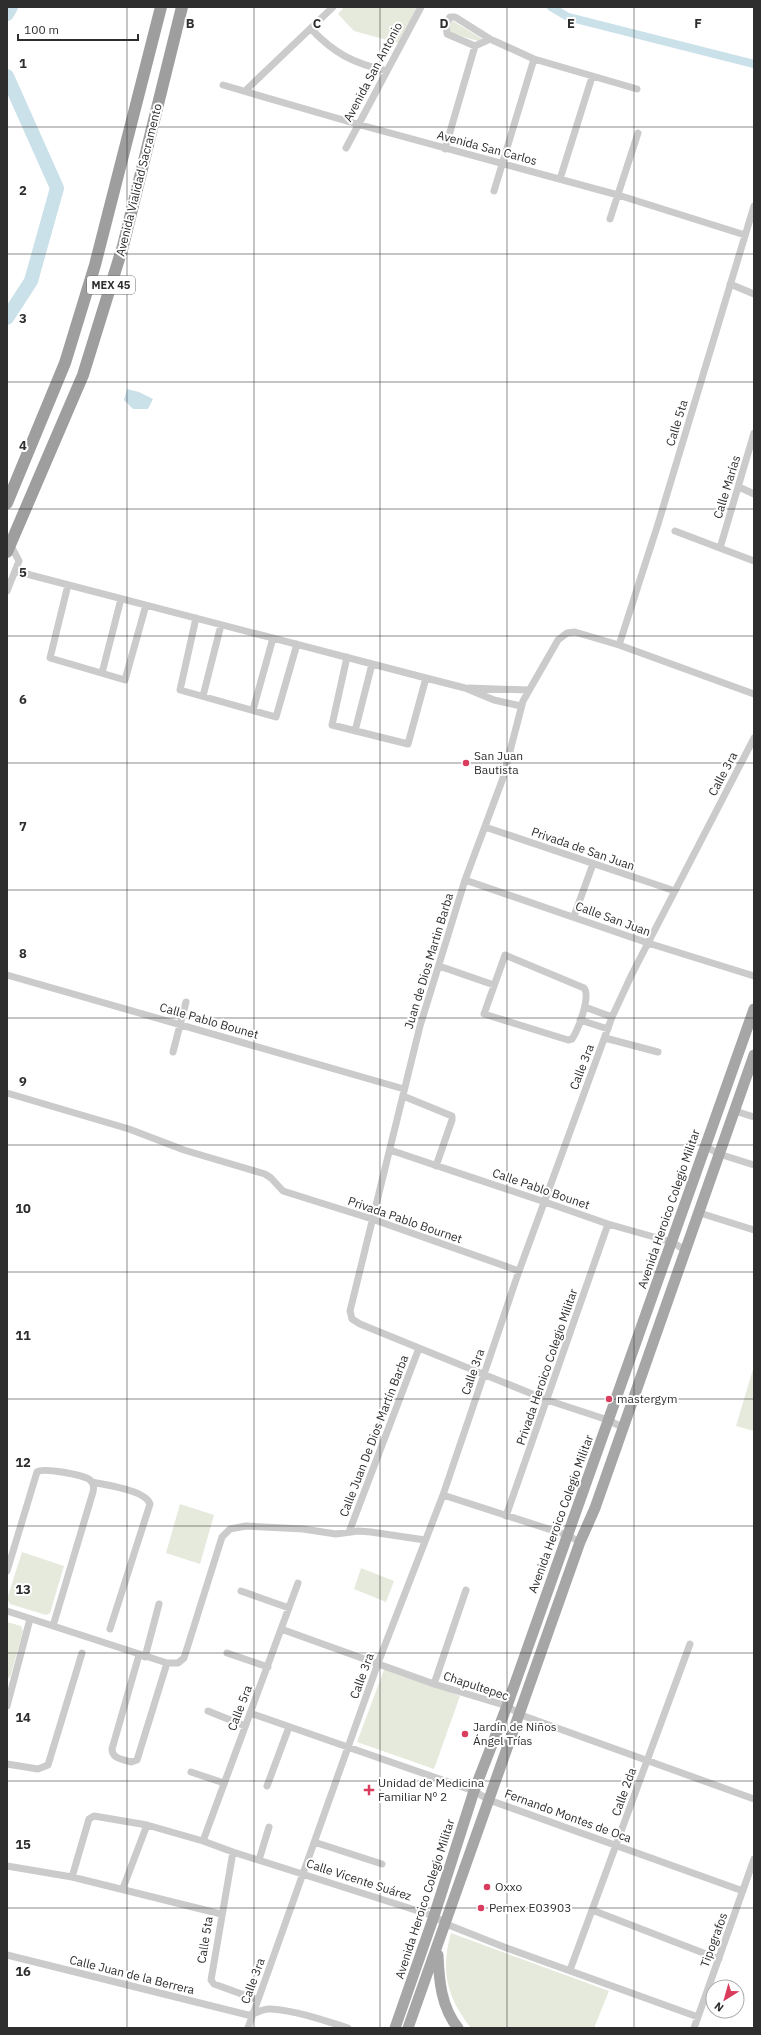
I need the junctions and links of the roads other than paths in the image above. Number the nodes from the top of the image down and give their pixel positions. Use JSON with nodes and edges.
{"nodes":[{"id":1,"x":161,"y":7,"type":"edge"},
{"id":2,"x":182,"y":7,"type":"edge"},
{"id":3,"x":333,"y":7,"type":"edge"},
{"id":4,"x":421,"y":7,"type":"edge"},
{"id":5,"x":311,"y":28,"type":"junction"},
{"id":6,"x":490,"y":39,"type":"junction"},
{"id":7,"x":475,"y":46,"type":"junction"},
{"id":8,"x":534,"y":59,"type":"junction"},
{"id":9,"x":387,"y":71,"type":"junction"},
{"id":10,"x":592,"y":77,"type":"junction"},
{"id":11,"x":223,"y":85,"type":"dead end"},
{"id":12,"x":637,"y":89,"type":"dead end"},
{"id":13,"x":245,"y":91,"type":"junction"},
{"id":14,"x":357,"y":124,"type":"junction"},
{"id":15,"x":638,"y":133,"type":"dead end"},
{"id":16,"x":346,"y":148,"type":"dead end"},
{"id":17,"x":446,"y":149,"type":"junction"},
{"id":18,"x":502,"y":163,"type":"junction"},
{"id":19,"x":560,"y":179,"type":"junction"},
{"id":20,"x":494,"y":191,"type":"dead end"},
{"id":21,"x":618,"y":195,"type":"junction"},
{"id":22,"x":754,"y":206,"type":"edge"},
{"id":23,"x":610,"y":219,"type":"dead end"},
{"id":24,"x":745,"y":235,"type":"junction"},
{"id":25,"x":730,"y":284,"type":"junction"},
{"id":26,"x":754,"y":294,"type":"edge"},
{"id":27,"x":754,"y":433,"type":"edge"},
{"id":28,"x":739,"y":488,"type":"junction"},
{"id":29,"x":754,"y":494,"type":"edge"},
{"id":30,"x":7,"y":504,"type":"edge"},
{"id":31,"x":675,"y":531,"type":"dead end"},
{"id":32,"x":9,"y":548,"type":"edge"},
{"id":33,"x":720,"y":548,"type":"junction"},
{"id":34,"x":754,"y":561,"type":"edge"},
{"id":35,"x":15,"y":571,"type":"junction"},
{"id":36,"x":68,"y":585,"type":"junction"},
{"id":37,"x":7,"y":591,"type":"edge"},
{"id":38,"x":120,"y":599,"type":"junction"},
{"id":39,"x":146,"y":605,"type":"junction"},
{"id":40,"x":196,"y":618,"type":"junction"},
{"id":41,"x":221,"y":624,"type":"junction"},
{"id":42,"x":273,"y":638,"type":"junction"},
{"id":43,"x":298,"y":644,"type":"junction"},
{"id":44,"x":619,"y":645,"type":"junction"},
{"id":45,"x":347,"y":657,"type":"junction"},
{"id":46,"x":372,"y":664,"type":"junction"},
{"id":47,"x":102,"y":673,"type":"junction"},
{"id":48,"x":426,"y":678,"type":"junction"},
{"id":49,"x":464,"y":688,"type":"junction"},
{"id":50,"x":528,"y":690,"type":"junction"},
{"id":51,"x":754,"y":694,"type":"edge"},
{"id":52,"x":203,"y":696,"type":"junction"},
{"id":53,"x":522,"y":706,"type":"junction"},
{"id":54,"x":253,"y":710,"type":"junction"},
{"id":55,"x":355,"y":731,"type":"junction"},
{"id":56,"x":754,"y":738,"type":"edge"},
{"id":57,"x":485,"y":827,"type":"junction"},
{"id":58,"x":593,"y":864,"type":"junction"},
{"id":59,"x":465,"y":880,"type":"junction"},
{"id":60,"x":675,"y":891,"type":"junction"},
{"id":61,"x":574,"y":916,"type":"junction"},
{"id":62,"x":648,"y":943,"type":"junction"},
{"id":63,"x":439,"y":966,"type":"junction"},
{"id":64,"x":7,"y":975,"type":"edge"},
{"id":65,"x":754,"y":976,"type":"edge"},
{"id":66,"x":494,"y":985,"type":"junction"},
{"id":67,"x":186,"y":1002,"type":"dead end"},
{"id":68,"x":585,"y":1007,"type":"junction"},
{"id":69,"x":754,"y":1009,"type":"edge"},
{"id":70,"x":612,"y":1017,"type":"junction"},
{"id":71,"x":580,"y":1020,"type":"junction"},
{"id":72,"x":181,"y":1024,"type":"junction"},
{"id":73,"x":608,"y":1029,"type":"junction"},
{"id":74,"x":605,"y":1038,"type":"junction"},
{"id":75,"x":173,"y":1052,"type":"dead end"},
{"id":76,"x":658,"y":1052,"type":"dead end"},
{"id":77,"x":754,"y":1055,"type":"edge"},
{"id":78,"x":7,"y":1093,"type":"edge"},
{"id":79,"x":403,"y":1093,"type":"junction"},
{"id":80,"x":735,"y":1111,"type":"junction"},
{"id":81,"x":754,"y":1117,"type":"edge"},
{"id":82,"x":705,"y":1146,"type":"junction"},
{"id":83,"x":390,"y":1150,"type":"junction"},
{"id":84,"x":719,"y":1154,"type":"junction"},
{"id":85,"x":754,"y":1165,"type":"edge"},
{"id":86,"x":436,"y":1166,"type":"junction"},
{"id":87,"x":545,"y":1202,"type":"junction"},
{"id":88,"x":700,"y":1212,"type":"junction"},
{"id":89,"x":372,"y":1219,"type":"junction"},
{"id":90,"x":608,"y":1224,"type":"junction"},
{"id":91,"x":754,"y":1230,"type":"edge"},
{"id":92,"x":672,"y":1242,"type":"junction"},
{"id":93,"x":685,"y":1250,"type":"junction"},
{"id":94,"x":519,"y":1271,"type":"junction"},
{"id":95,"x":419,"y":1348,"type":"junction"},
{"id":96,"x":484,"y":1373,"type":"junction"},
{"id":97,"x":547,"y":1400,"type":"junction"},
{"id":98,"x":608,"y":1420,"type":"junction"},
{"id":99,"x":622,"y":1427,"type":"junction"},
{"id":100,"x":92,"y":1482,"type":"junction"},
{"id":101,"x":443,"y":1495,"type":"junction"},
{"id":102,"x":506,"y":1516,"type":"junction"},
{"id":103,"x":349,"y":1532,"type":"junction"},
{"id":104,"x":567,"y":1535,"type":"junction"},
{"id":105,"x":425,"y":1540,"type":"junction"},
{"id":106,"x":580,"y":1542,"type":"junction"},
{"id":107,"x":7,"y":1571,"type":"edge"},
{"id":108,"x":298,"y":1583,"type":"dead end"},
{"id":109,"x":466,"y":1590,"type":"dead end"},
{"id":110,"x":241,"y":1591,"type":"dead end"},
{"id":111,"x":159,"y":1604,"type":"dead end"},
{"id":112,"x":289,"y":1608,"type":"junction"},
{"id":113,"x":7,"y":1612,"type":"edge"},
{"id":114,"x":30,"y":1619,"type":"junction"},
{"id":115,"x":53,"y":1626,"type":"junction"},
{"id":116,"x":110,"y":1629,"type":"dead end"},
{"id":117,"x":281,"y":1629,"type":"junction"},
{"id":118,"x":690,"y":1644,"type":"dead end"},
{"id":119,"x":82,"y":1653,"type":"dead end"},
{"id":120,"x":227,"y":1653,"type":"dead end"},
{"id":121,"x":142,"y":1656,"type":"junction"},
{"id":122,"x":166,"y":1663,"type":"junction"},
{"id":123,"x":378,"y":1663,"type":"junction"},
{"id":124,"x":268,"y":1667,"type":"junction"},
{"id":125,"x":434,"y":1684,"type":"junction"},
{"id":126,"x":7,"y":1706,"type":"edge"},
{"id":127,"x":507,"y":1706,"type":"junction"},
{"id":128,"x":208,"y":1711,"type":"dead end"},
{"id":129,"x":250,"y":1713,"type":"junction"},
{"id":130,"x":521,"y":1715,"type":"junction"},
{"id":131,"x":246,"y":1726,"type":"junction"},
{"id":132,"x":289,"y":1727,"type":"junction"},
{"id":133,"x":348,"y":1749,"type":"junction"},
{"id":134,"x":647,"y":1760,"type":"junction"},
{"id":135,"x":7,"y":1764,"type":"edge"},
{"id":136,"x":191,"y":1772,"type":"dead end"},
{"id":137,"x":224,"y":1783,"type":"junction"},
{"id":138,"x":267,"y":1786,"type":"dead end"},
{"id":139,"x":474,"y":1790,"type":"junction"},
{"id":140,"x":754,"y":1799,"type":"edge"},
{"id":141,"x":489,"y":1800,"type":"junction"},
{"id":142,"x":147,"y":1825,"type":"junction"},
{"id":143,"x":269,"y":1826,"type":"dead end"},
{"id":144,"x":203,"y":1841,"type":"junction"},
{"id":145,"x":314,"y":1842,"type":"junction"},
{"id":146,"x":616,"y":1845,"type":"junction"},
{"id":147,"x":233,"y":1852,"type":"junction"},
{"id":148,"x":754,"y":1859,"type":"edge"},
{"id":149,"x":258,"y":1860,"type":"junction"},
{"id":150,"x":382,"y":1864,"type":"dead end"},
{"id":151,"x":7,"y":1866,"type":"edge"},
{"id":152,"x":304,"y":1874,"type":"junction"},
{"id":153,"x":72,"y":1877,"type":"junction"},
{"id":154,"x":123,"y":1888,"type":"junction"},
{"id":155,"x":743,"y":1891,"type":"junction"},
{"id":156,"x":592,"y":1910,"type":"junction"},
{"id":157,"x":221,"y":1914,"type":"junction"},
{"id":158,"x":434,"y":1916,"type":"junction"},
{"id":159,"x":446,"y":1924,"type":"junction"},
{"id":160,"x":438,"y":1946,"type":"junction"},
{"id":161,"x":7,"y":1955,"type":"edge"},
{"id":162,"x":718,"y":1959,"type":"junction"},
{"id":163,"x":570,"y":1970,"type":"junction"},
{"id":164,"x":258,"y":2000,"type":"junction"},
{"id":165,"x":252,"y":2015,"type":"junction"},
{"id":166,"x":698,"y":2017,"type":"junction"},
{"id":167,"x":397,"y":2023,"type":"edge"},
{"id":168,"x":412,"y":2027,"type":"edge"},
{"id":169,"x":248,"y":2028,"type":"edge"},
{"id":170,"x":347,"y":2028,"type":"edge"},
{"id":171,"x":458,"y":2028,"type":"edge"},
{"id":172,"x":694,"y":2028,"type":"edge"}],
"edges":[{"from":1,"to":30,"type":"highway","name":"Avenida Vialidad Sacramento","number":"MEX 45"},
{"from":2,"to":32,"type":"highway","name":"Avenida Vialidad Sacramento","number":"MEX 45"},
{"from":3,"to":5,"type":"street"},
{"from":4,"to":9,"type":"street","name":"Avenida San Antonio"},
{"from":5,"to":9,"type":"street"},
{"from":5,"to":13,"type":"street"},
{"from":6,"to":7,"type":"street"},
{"from":6,"to":7,"type":"street"},
{"from":6,"to":8,"type":"street"},
{"from":7,"to":17,"type":"street"},
{"from":8,"to":10,"type":"street"},
{"from":8,"to":18,"type":"street"},
{"from":9,"to":14,"type":"street","name":"Avenida San Antonio"},
{"from":10,"to":12,"type":"street"},
{"from":10,"to":19,"type":"street"},
{"from":11,"to":13,"type":"street","name":"Avenida San Carlos"},
{"from":13,"to":14,"type":"street","name":"Avenida San Carlos"},
{"from":14,"to":16,"type":"street","name":"Avenida San Antonio"},
{"from":14,"to":17,"type":"street","name":"Avenida San Carlos"},
{"from":15,"to":21,"type":"street"},
{"from":17,"to":18,"type":"street","name":"Avenida San Carlos"},
{"from":18,"to":19,"type":"street","name":"Avenida San Carlos"},
{"from":18,"to":20,"type":"street"},
{"from":19,"to":21,"type":"street","name":"Avenida San Carlos"},
{"from":21,"to":23,"type":"street"},
{"from":21,"to":24,"type":"street","name":"Avenida San Carlos"},
{"from":22,"to":24,"type":"street","name":"Calle 5ta"},
{"from":24,"to":25,"type":"street","name":"Calle 5ta"},
{"from":25,"to":26,"type":"street"},
{"from":25,"to":44,"type":"street","name":"Calle 5ta"},
{"from":27,"to":28,"type":"street","name":"Calle Marías"},
{"from":28,"to":29,"type":"street"},
{"from":28,"to":33,"type":"street","name":"Calle Marías"},
{"from":31,"to":33,"type":"street"},
{"from":32,"to":35,"type":"street"},
{"from":33,"to":34,"type":"street"},
{"from":35,"to":36,"type":"street"},
{"from":35,"to":37,"type":"street"},
{"from":36,"to":38,"type":"street"},
{"from":36,"to":47,"type":"street"},
{"from":38,"to":39,"type":"street"},
{"from":38,"to":47,"type":"street"},
{"from":39,"to":40,"type":"street"},
{"from":39,"to":47,"type":"street"},
{"from":40,"to":41,"type":"street"},
{"from":40,"to":52,"type":"street"},
{"from":41,"to":42,"type":"street"},
{"from":41,"to":52,"type":"street"},
{"from":42,"to":43,"type":"street"},
{"from":42,"to":54,"type":"street"},
{"from":43,"to":45,"type":"street"},
{"from":43,"to":54,"type":"street"},
{"from":44,"to":50,"type":"street","name":"Juan de Dios Martin Barba"},
{"from":44,"to":51,"type":"street"},
{"from":45,"to":46,"type":"street"},
{"from":45,"to":55,"type":"street"},
{"from":46,"to":48,"type":"street"},
{"from":46,"to":55,"type":"street"},
{"from":48,"to":49,"type":"street"},
{"from":48,"to":55,"type":"street"},
{"from":49,"to":50,"type":"street"},
{"from":49,"to":53,"type":"street"},
{"from":50,"to":53,"type":"street","name":"Juan de Dios Martin Barba"},
{"from":52,"to":54,"type":"street"},
{"from":53,"to":57,"type":"street","name":"Juan de Dios Martin Barba"},
{"from":56,"to":60,"type":"street","name":"Calle 3ra"},
{"from":57,"to":58,"type":"street","name":"Privada de San Juan"},
{"from":57,"to":59,"type":"street","name":"Juan de Dios Martin Barba"},
{"from":58,"to":60,"type":"street","name":"Privada de San Juan"},
{"from":58,"to":61,"type":"street"},
{"from":59,"to":61,"type":"street","name":"Calle San Juan"},
{"from":59,"to":63,"type":"street","name":"Juan de Dios Martin Barba"},
{"from":60,"to":62,"type":"street","name":"Calle 3ra"},
{"from":61,"to":62,"type":"street","name":"Calle San Juan"},
{"from":62,"to":65,"type":"street","name":"Calle San Juan"},
{"from":62,"to":70,"type":"street","name":"Calle 3ra"},
{"from":63,"to":66,"type":"street"},
{"from":63,"to":79,"type":"street","name":"Juan de Dios Martin Barba"},
{"from":64,"to":72,"type":"street","name":"Calle Pablo Bounet"},
{"from":66,"to":68,"type":"street"},
{"from":66,"to":71,"type":"street"},
{"from":67,"to":72,"type":"street"},
{"from":68,"to":70,"type":"street"},
{"from":68,"to":71,"type":"street"},
{"from":69,"to":82,"type":"main road","name":"Avenida Heroico Colegio Militar"},
{"from":70,"to":73,"type":"street","name":"Calle 3ra"},
{"from":71,"to":73,"type":"street"},
{"from":72,"to":75,"type":"street"},
{"from":72,"to":79,"type":"street","name":"Calle Pablo Bounet"},
{"from":73,"to":74,"type":"street","name":"Calle 3ra"},
{"from":74,"to":76,"type":"street"},
{"from":74,"to":87,"type":"street","name":"Calle 3ra"},
{"from":77,"to":80,"type":"main road"},
{"from":78,"to":89,"type":"street","name":"Privada Pablo Bournet"},
{"from":79,"to":83,"type":"street","name":"Juan de Dios Martin Barba"},
{"from":79,"to":86,"type":"street","name":"Calle Pablo Bounet"},
{"from":80,"to":81,"type":"street"},
{"from":80,"to":84,"type":"main road"},
{"from":82,"to":84,"type":"street"},
{"from":82,"to":92,"type":"main road","name":"Avenida Heroico Colegio Militar"},
{"from":83,"to":86,"type":"street","name":"Calle Pablo Bounet"},
{"from":83,"to":89,"type":"street","name":"Juan de Dios Martin Barba"},
{"from":84,"to":85,"type":"street"},
{"from":84,"to":88,"type":"main road"},
{"from":86,"to":87,"type":"street","name":"Calle Pablo Bounet"},
{"from":87,"to":90,"type":"street","name":"Calle Pablo Bounet"},
{"from":87,"to":94,"type":"street","name":"Calle 3ra"},
{"from":88,"to":91,"type":"street"},
{"from":88,"to":93,"type":"main road"},
{"from":89,"to":94,"type":"street","name":"Privada Pablo Bournet"},
{"from":89,"to":95,"type":"street","name":"Juan de Dios Martin Barba"},
{"from":90,"to":92,"type":"street","name":"Calle Pablo Bounet"},
{"from":90,"to":97,"type":"street","name":"Privada Heroico Colegio Militar"},
{"from":92,"to":93,"type":"street","name":"Calle Pablo Bounet"},
{"from":92,"to":98,"type":"main road","name":"Avenida Heroico Colegio Militar"},
{"from":93,"to":99,"type":"main road"},
{"from":94,"to":96,"type":"street","name":"Calle 3ra"},
{"from":95,"to":96,"type":"street"},
{"from":95,"to":103,"type":"street","name":"Calle Juan De Dios Martín Barba"},
{"from":96,"to":97,"type":"street"},
{"from":96,"to":101,"type":"street","name":"Calle 3ra"},
{"from":97,"to":98,"type":"street"},
{"from":97,"to":102,"type":"street","name":"Privada Heroico Colegio Militar"},
{"from":98,"to":99,"type":"street"},
{"from":98,"to":104,"type":"main road","name":"Avenida Heroico Colegio Militar"},
{"from":99,"to":106,"type":"main road"},
{"from":100,"to":107,"type":"street"},
{"from":100,"to":115,"type":"street"},
{"from":100,"to":116,"type":"street"},
{"from":101,"to":102,"type":"street"},
{"from":101,"to":105,"type":"street","name":"Calle 3ra"},
{"from":102,"to":104,"type":"street"},
{"from":103,"to":105,"type":"street"},
{"from":103,"to":122,"type":"street"},
{"from":104,"to":106,"type":"street"},
{"from":104,"to":127,"type":"main road","name":"Avenida Heroico Colegio Militar"},
{"from":105,"to":123,"type":"street","name":"Calle 3ra"},
{"from":106,"to":130,"type":"main road"},
{"from":108,"to":112,"type":"street","name":"Calle 5ra"},
{"from":109,"to":125,"type":"street"},
{"from":110,"to":112,"type":"street"},
{"from":111,"to":121,"type":"street"},
{"from":112,"to":117,"type":"street","name":"Calle 5ra"},
{"from":113,"to":114,"type":"street"},
{"from":114,"to":115,"type":"street"},
{"from":114,"to":126,"type":"street"},
{"from":115,"to":121,"type":"street"},
{"from":117,"to":123,"type":"street","name":"Chapultepec"},
{"from":117,"to":124,"type":"street","name":"Calle 5ra"},
{"from":118,"to":134,"type":"street","name":"Calle 2da"},
{"from":119,"to":135,"type":"street"},
{"from":120,"to":124,"type":"street"},
{"from":121,"to":122,"type":"street"},
{"from":121,"to":122,"type":"street"},
{"from":123,"to":125,"type":"street","name":"Chapultepec"},
{"from":123,"to":133,"type":"street","name":"Calle 3ra"},
{"from":124,"to":129,"type":"street","name":"Calle 5ra"},
{"from":125,"to":127,"type":"street","name":"Chapultepec"},
{"from":127,"to":130,"type":"street","name":"Chapultepec"},
{"from":127,"to":139,"type":"main road","name":"Avenida Heroico Colegio Militar"},
{"from":128,"to":131,"type":"street"},
{"from":129,"to":131,"type":"street","name":"Calle 5ra"},
{"from":129,"to":132,"type":"street","name":"Fernando Montes de Oca"},
{"from":130,"to":134,"type":"street","name":"Chapultepec"},
{"from":130,"to":141,"type":"main road"},
{"from":131,"to":137,"type":"street","name":"Calle 5ra"},
{"from":132,"to":133,"type":"street","name":"Fernando Montes de Oca"},
{"from":132,"to":138,"type":"street"},
{"from":133,"to":139,"type":"street","name":"Fernando Montes de Oca"},
{"from":133,"to":145,"type":"street","name":"Calle 3ra"},
{"from":134,"to":140,"type":"street","name":"Chapultepec"},
{"from":134,"to":146,"type":"street","name":"Calle 2da"},
{"from":136,"to":137,"type":"street"},
{"from":137,"to":144,"type":"street","name":"Calle 5ra"},
{"from":139,"to":141,"type":"street","name":"Fernando Montes de Oca"},
{"from":139,"to":158,"type":"main road","name":"Avenida Heroico Colegio Militar"},
{"from":141,"to":146,"type":"street","name":"Fernando Montes de Oca"},
{"from":141,"to":159,"type":"main road"},
{"from":142,"to":144,"type":"street","name":"Calle Vicente Suárez"},
{"from":142,"to":153,"type":"street","name":"Calle Vicente Suárez"},
{"from":142,"to":154,"type":"street"},
{"from":143,"to":149,"type":"street"},
{"from":144,"to":147,"type":"street","name":"Calle Vicente Suárez"},
{"from":145,"to":150,"type":"street"},
{"from":145,"to":152,"type":"street","name":"Calle 3ra"},
{"from":146,"to":155,"type":"street","name":"Fernando Montes de Oca"},
{"from":146,"to":156,"type":"street","name":"Calle 2da"},
{"from":147,"to":149,"type":"street","name":"Calle Vicente Suárez"},
{"from":147,"to":157,"type":"street","name":"Calle 5ta"},
{"from":148,"to":155,"type":"street","name":"Tipografos"},
{"from":149,"to":152,"type":"street","name":"Calle Vicente Suárez"},
{"from":151,"to":153,"type":"street"},
{"from":152,"to":158,"type":"street","name":"Calle Vicente Suárez"},
{"from":152,"to":164,"type":"street","name":"Calle 3ra"},
{"from":153,"to":154,"type":"street"},
{"from":154,"to":157,"type":"street"},
{"from":155,"to":162,"type":"street","name":"Tipografos"},
{"from":156,"to":162,"type":"street"},
{"from":156,"to":163,"type":"street","name":"Calle 2da"},
{"from":157,"to":164,"type":"street","name":"Calle 5ta"},
{"from":158,"to":159,"type":"street","name":"Calle Vicente Suárez"},
{"from":158,"to":167,"type":"main road","name":"Avenida Heroico Colegio Militar"},
{"from":159,"to":160,"type":"main road"},
{"from":159,"to":163,"type":"street","name":"Calle Vicente Suárez"},
{"from":160,"to":168,"type":"main road"},
{"from":160,"to":171,"type":"main road"},
{"from":161,"to":165,"type":"street","name":"Calle Juan de la Berrera"},
{"from":162,"to":166,"type":"street","name":"Tipografos"},
{"from":163,"to":166,"type":"street","name":"Calle Vicente Suárez"},
{"from":164,"to":165,"type":"street","name":"Calle 3ra"},
{"from":165,"to":169,"type":"street","name":"Calle 3ra"},
{"from":165,"to":170,"type":"street"},
{"from":166,"to":172,"type":"street","name":"Tipografos"},
{"from":167,"to":168,"type":"main road"}]}
